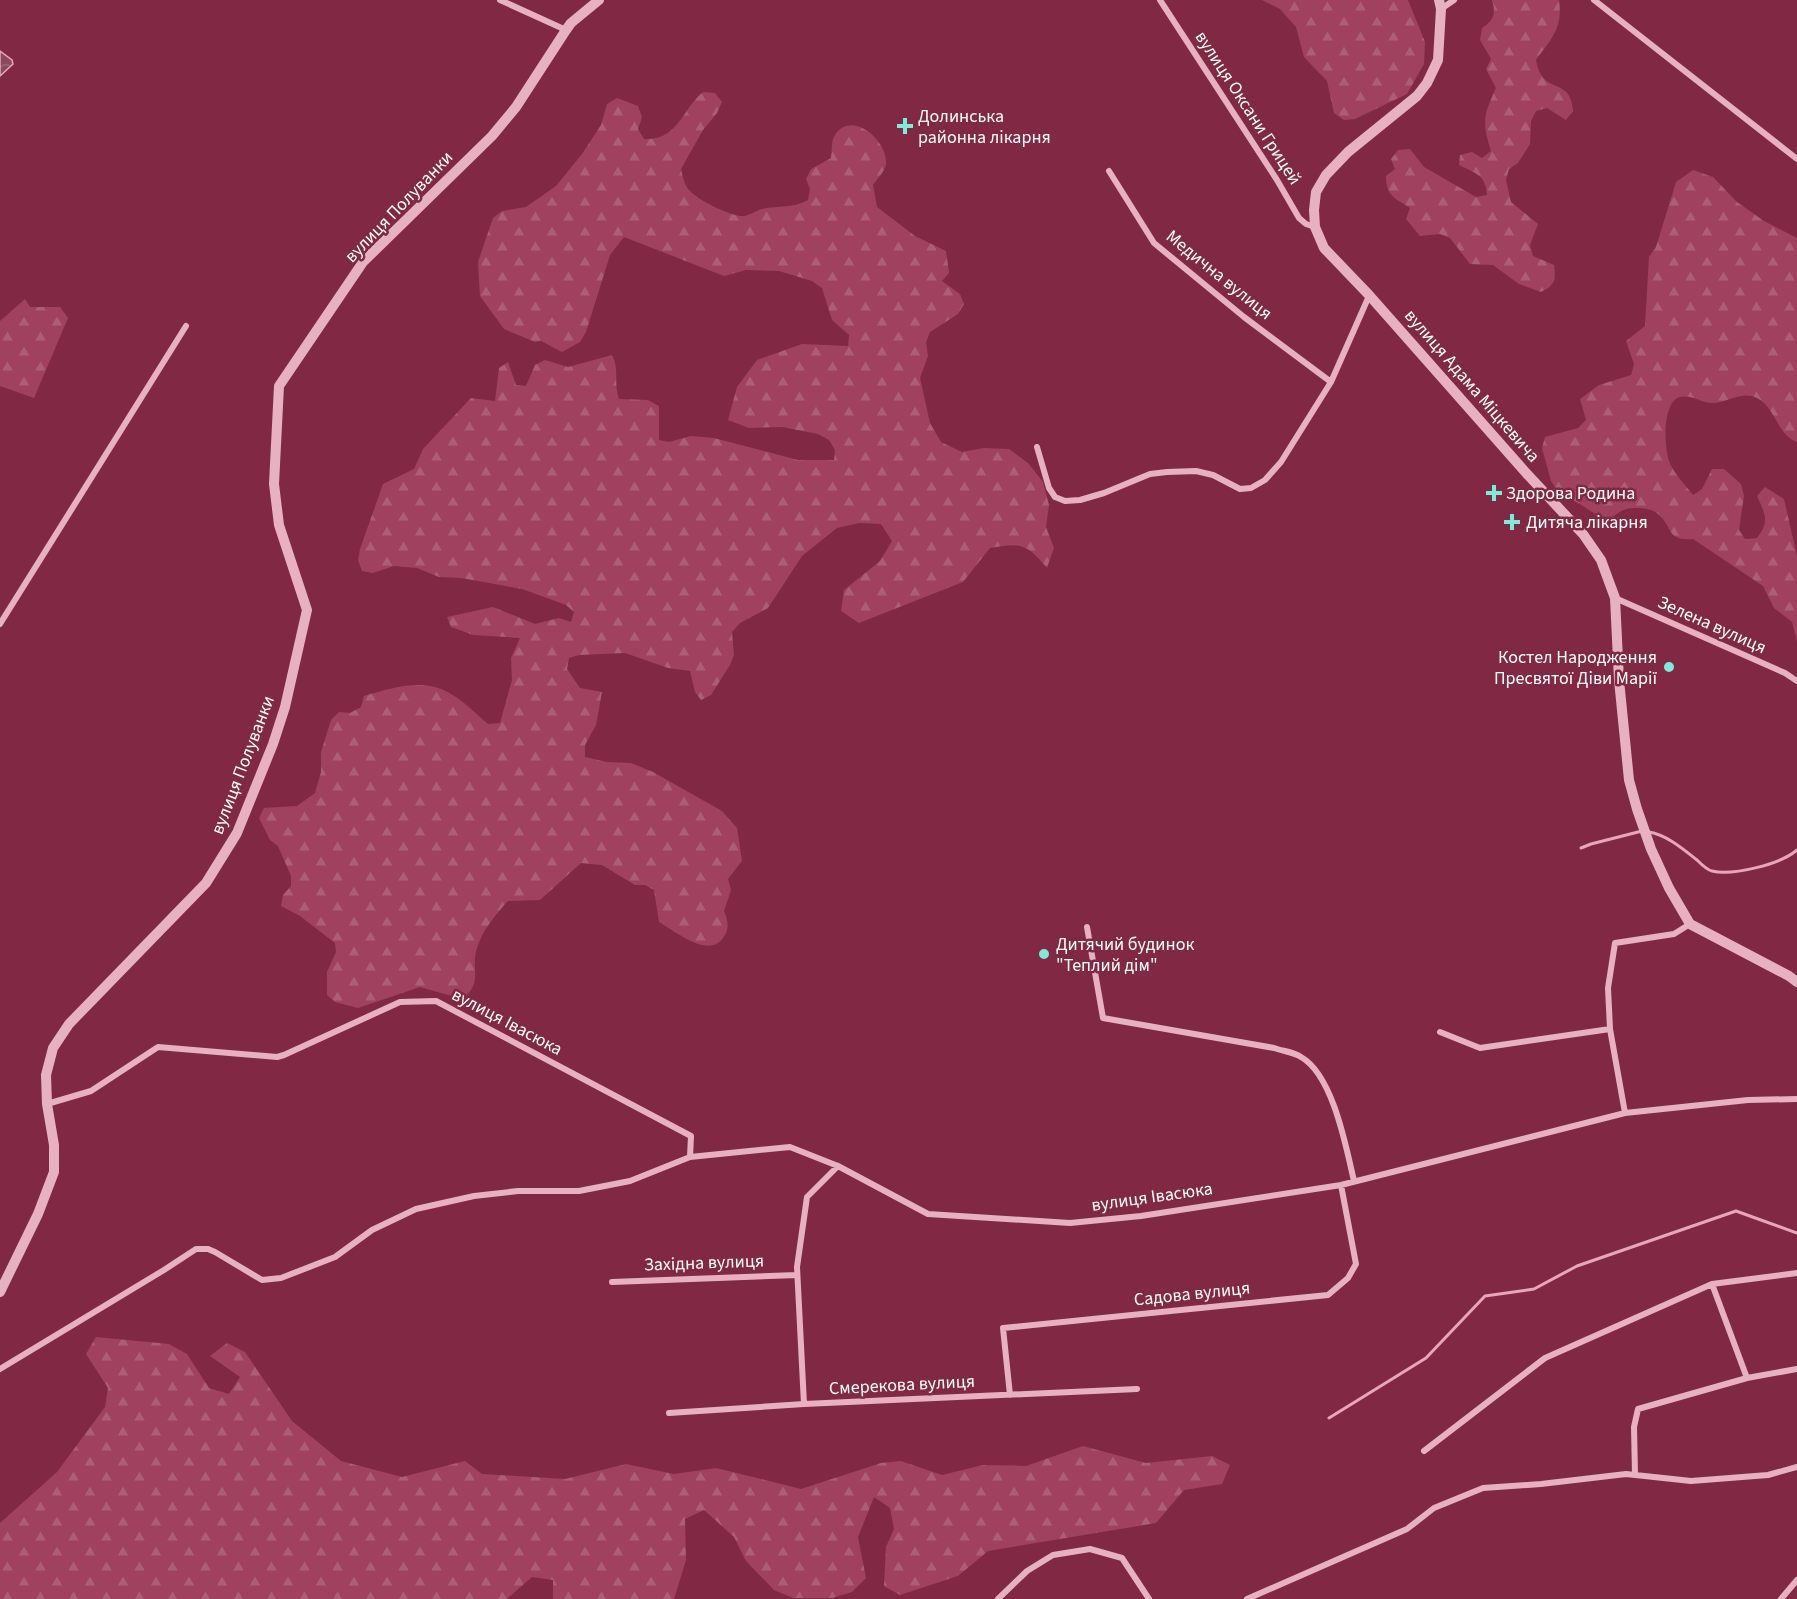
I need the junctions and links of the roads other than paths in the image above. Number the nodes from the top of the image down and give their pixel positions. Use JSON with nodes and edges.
{"nodes":[{"id":1,"x":500,"y":0,"type":"edge"},
{"id":2,"x":599,"y":0,"type":"edge"},
{"id":3,"x":1160,"y":0,"type":"edge"},
{"id":4,"x":1454,"y":0,"type":"edge"},
{"id":5,"x":1594,"y":0,"type":"edge"},
{"id":6,"x":1440,"y":5,"type":"edge"},
{"id":7,"x":566,"y":30,"type":"junction"},
{"id":8,"x":1797,"y":159,"type":"edge"},
{"id":9,"x":1109,"y":171,"type":"dead end"},
{"id":10,"x":1315,"y":227,"type":"junction"},
{"id":11,"x":1369,"y":295,"type":"junction"},
{"id":12,"x":186,"y":326,"type":"dead end"},
{"id":13,"x":1331,"y":382,"type":"junction"},
{"id":14,"x":1037,"y":447,"type":"dead end"},
{"id":15,"x":1615,"y":598,"type":"junction"},
{"id":16,"x":0,"y":624,"type":"edge"},
{"id":17,"x":1797,"y":681,"type":"edge"},
{"id":18,"x":1690,"y":924,"type":"junction"},
{"id":19,"x":1087,"y":927,"type":"dead end"},
{"id":20,"x":1797,"y":982,"type":"edge"},
{"id":21,"x":1610,"y":1029,"type":"junction"},
{"id":22,"x":1440,"y":1032,"type":"dead end"},
{"id":23,"x":1797,"y":1099,"type":"edge"},
{"id":24,"x":47,"y":1104,"type":"junction"},
{"id":25,"x":1625,"y":1113,"type":"junction"},
{"id":26,"x":690,"y":1157,"type":"junction"},
{"id":27,"x":838,"y":1166,"type":"junction"},
{"id":28,"x":1354,"y":1181,"type":"junction"},
{"id":29,"x":1341,"y":1185,"type":"junction"},
{"id":30,"x":1797,"y":1273,"type":"edge"},
{"id":31,"x":797,"y":1275,"type":"junction"},
{"id":32,"x":612,"y":1282,"type":"dead end"},
{"id":33,"x":1712,"y":1284,"type":"junction"},
{"id":34,"x":0,"y":1292,"type":"edge"},
{"id":35,"x":0,"y":1369,"type":"edge"},
{"id":36,"x":1797,"y":1369,"type":"edge"},
{"id":37,"x":1747,"y":1378,"type":"junction"},
{"id":38,"x":1137,"y":1389,"type":"dead end"},
{"id":39,"x":1010,"y":1395,"type":"junction"},
{"id":40,"x":804,"y":1404,"type":"junction"},
{"id":41,"x":669,"y":1413,"type":"dead end"},
{"id":42,"x":1424,"y":1451,"type":"dead end"},
{"id":43,"x":1797,"y":1467,"type":"edge"},
{"id":44,"x":1635,"y":1475,"type":"junction"},
{"id":45,"x":1797,"y":1580,"type":"edge"},
{"id":46,"x":998,"y":1599,"type":"edge"},
{"id":47,"x":1149,"y":1599,"type":"edge"},
{"id":48,"x":1247,"y":1599,"type":"edge"},
{"id":49,"x":1781,"y":1599,"type":"edge"}],
"edges":[{"from":1,"to":7,"type":"street"},
{"from":2,"to":7,"type":"street","name":"вулиця Полуванки"},
{"from":3,"to":10,"type":"street","name":"вулиця Оксани Грицей"},
{"from":4,"to":6,"type":"street"},
{"from":5,"to":8,"type":"street"},
{"from":6,"to":10,"type":"street","name":"вулиця Адама Міцкевича"},
{"from":7,"to":24,"type":"street","name":"вулиця Полуванки"},
{"from":9,"to":13,"type":"street","name":"Медична вулиця"},
{"from":10,"to":11,"type":"street","name":"вулиця Адама Міцкевича"},
{"from":11,"to":13,"type":"street"},
{"from":11,"to":15,"type":"street","name":"вулиця Адама Міцкевича"},
{"from":12,"to":16,"type":"street"},
{"from":13,"to":14,"type":"street"},
{"from":15,"to":17,"type":"street","name":"Зелена вулиця"},
{"from":15,"to":18,"type":"street","name":"вулиця Адама Міцкевича"},
{"from":18,"to":20,"type":"street"},
{"from":18,"to":21,"type":"street"},
{"from":19,"to":28,"type":"street"},
{"from":21,"to":22,"type":"street"},
{"from":21,"to":25,"type":"street"},
{"from":23,"to":25,"type":"street","name":"вулиця Івасюка"},
{"from":24,"to":26,"type":"street","name":"вулиця Івасюка"},
{"from":24,"to":34,"type":"street","name":"вулиця Полуванки"},
{"from":25,"to":28,"type":"street","name":"вулиця Івасюка"},
{"from":26,"to":27,"type":"street","name":"вулиця Івасюка"},
{"from":26,"to":35,"type":"street","name":"вулиця Івасюка"},
{"from":27,"to":29,"type":"street","name":"вулиця Івасюка"},
{"from":27,"to":31,"type":"street"},
{"from":28,"to":29,"type":"street","name":"вулиця Івасюка"},
{"from":29,"to":39,"type":"street","name":"Садова вулиця"},
{"from":30,"to":33,"type":"street"},
{"from":31,"to":32,"type":"street","name":"Західна вулиця"},
{"from":31,"to":40,"type":"street"},
{"from":33,"to":37,"type":"street"},
{"from":33,"to":42,"type":"street"},
{"from":36,"to":37,"type":"street"},
{"from":37,"to":44,"type":"street"},
{"from":38,"to":39,"type":"street","name":"Смерекова вулиця"},
{"from":39,"to":40,"type":"street","name":"Смерекова вулиця"},
{"from":40,"to":41,"type":"street","name":"Смерекова вулиця"},
{"from":43,"to":44,"type":"street"},
{"from":44,"to":48,"type":"street"},
{"from":45,"to":49,"type":"street"},
{"from":46,"to":47,"type":"street"}]}
